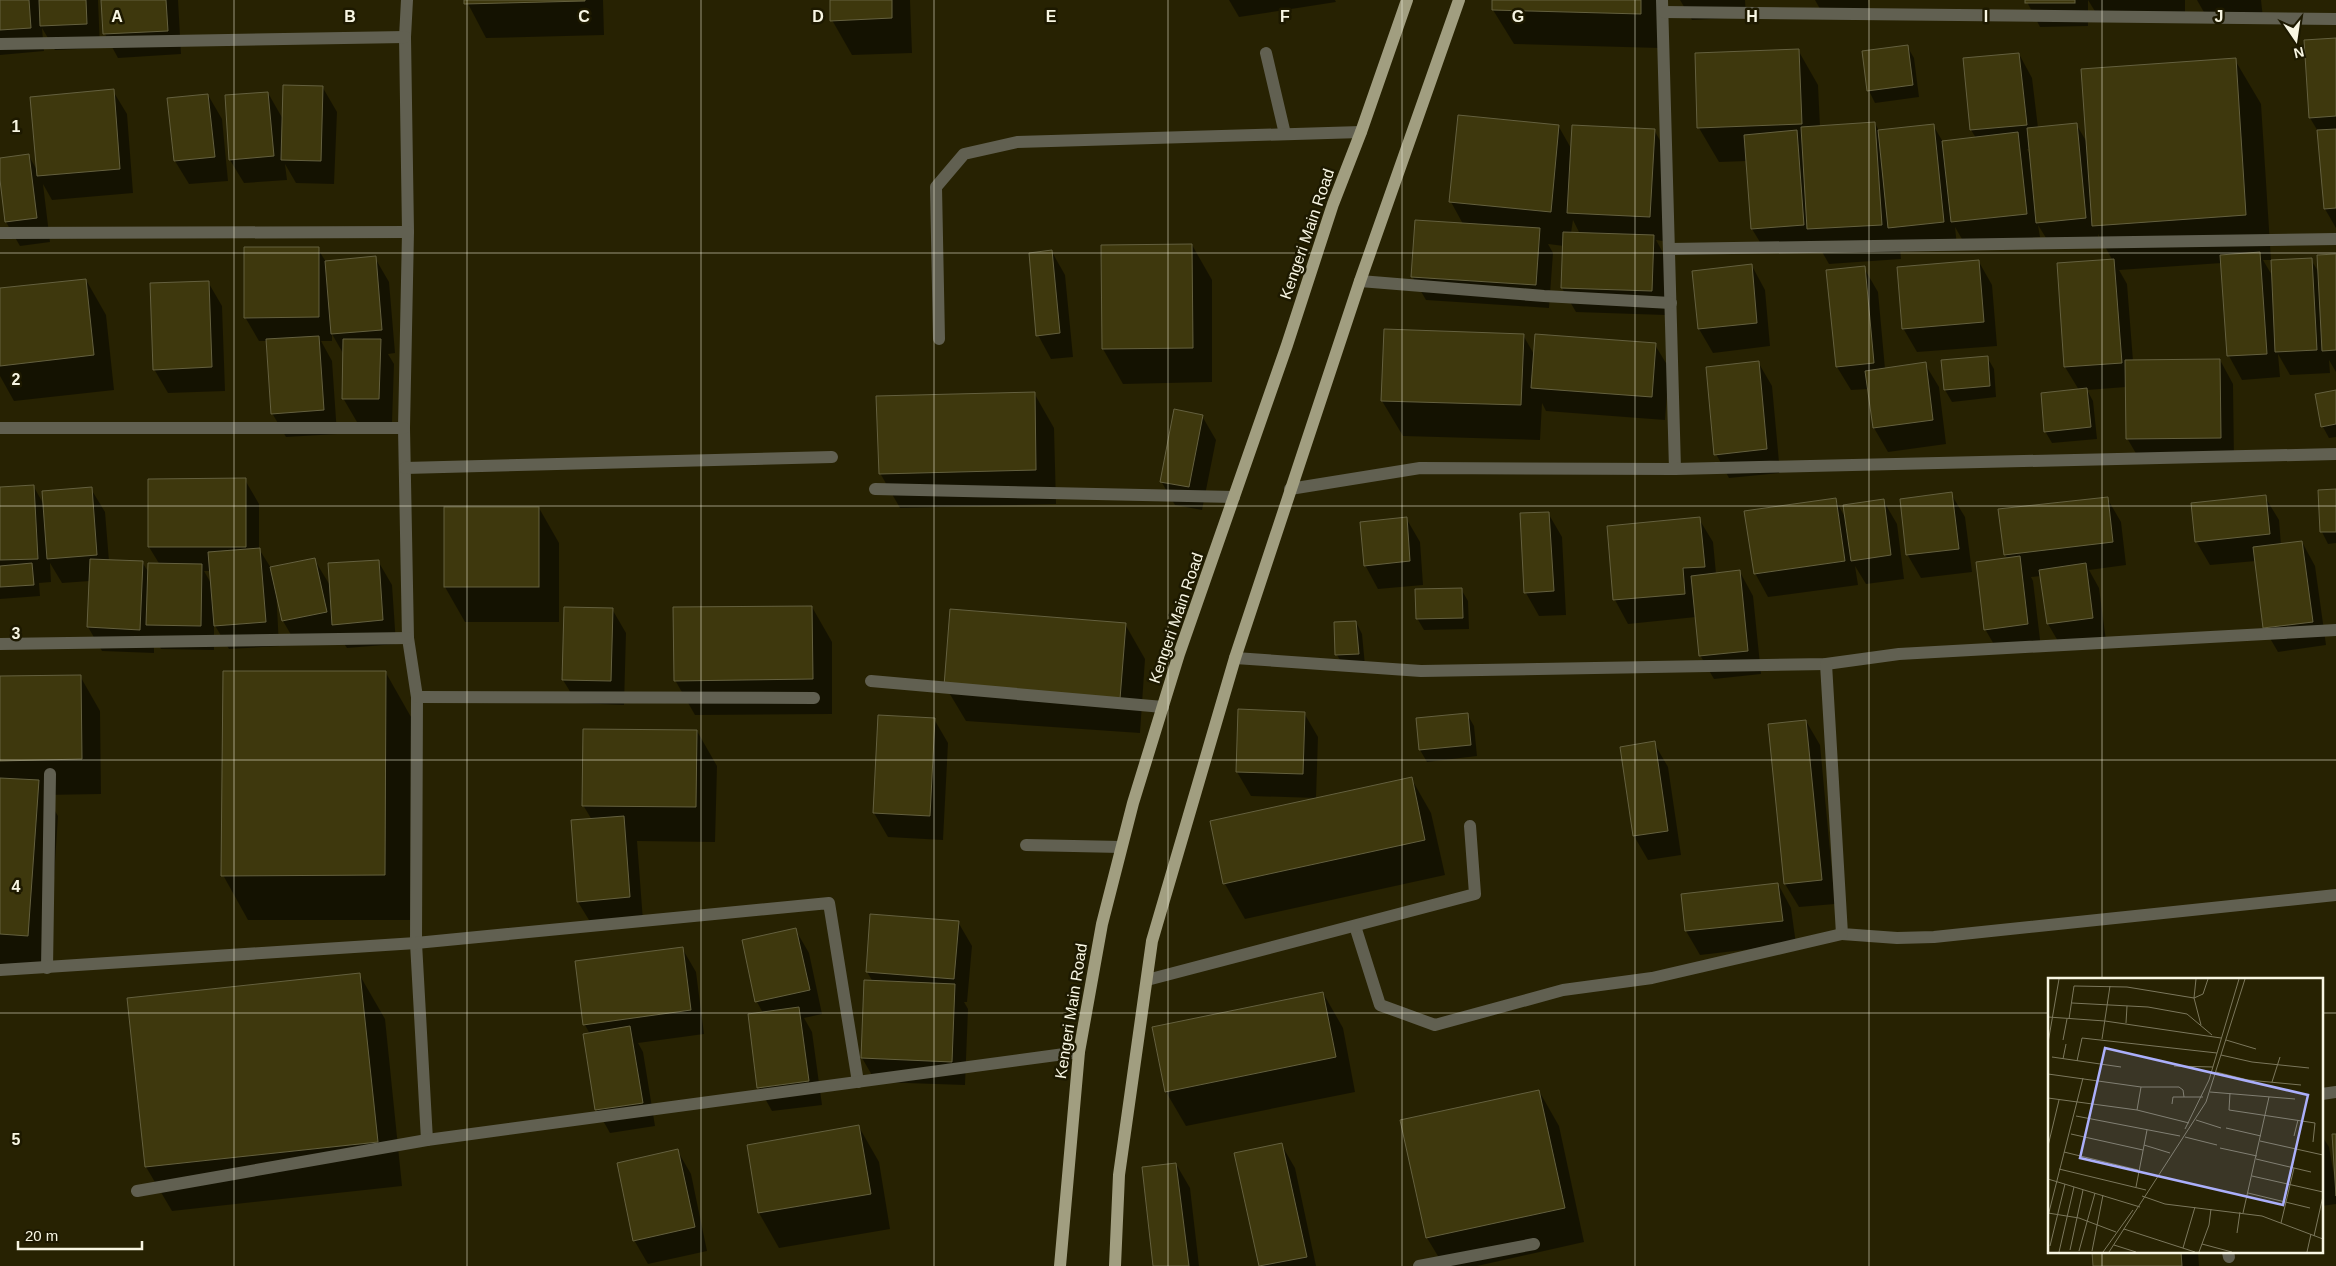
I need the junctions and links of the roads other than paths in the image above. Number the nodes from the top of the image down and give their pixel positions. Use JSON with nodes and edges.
{"nodes":[{"id":1,"x":407,"y":0,"type":"edge"},
{"id":2,"x":1407,"y":0,"type":"edge"},
{"id":3,"x":1459,"y":0,"type":"edge"},
{"id":4,"x":1663,"y":6,"type":"edge"},
{"id":5,"x":2336,"y":19,"type":"edge"},
{"id":6,"x":405,"y":37,"type":"junction"},
{"id":7,"x":0,"y":44,"type":"edge"},
{"id":8,"x":1266,"y":53,"type":"dead end"},
{"id":9,"x":1361,"y":132,"type":"junction"},
{"id":10,"x":1284,"y":134,"type":"junction"},
{"id":11,"x":0,"y":232,"type":"edge"},
{"id":12,"x":408,"y":232,"type":"junction"},
{"id":13,"x":2336,"y":239,"type":"edge"},
{"id":14,"x":1670,"y":249,"type":"junction"},
{"id":15,"x":1360,"y":281,"type":"junction"},
{"id":16,"x":1671,"y":303,"type":"junction"},
{"id":17,"x":939,"y":339,"type":"dead end"},
{"id":18,"x":0,"y":428,"type":"edge"},
{"id":19,"x":404,"y":428,"type":"junction"},
{"id":20,"x":2336,"y":454,"type":"edge"},
{"id":21,"x":832,"y":457,"type":"dead end"},
{"id":22,"x":405,"y":468,"type":"junction"},
{"id":23,"x":1675,"y":469,"type":"junction"},
{"id":24,"x":875,"y":489,"type":"dead end"},
{"id":25,"x":1290,"y":489,"type":"junction"},
{"id":26,"x":1234,"y":497,"type":"junction"},
{"id":27,"x":2336,"y":630,"type":"edge"},
{"id":28,"x":408,"y":638,"type":"junction"},
{"id":29,"x":0,"y":644,"type":"edge"},
{"id":30,"x":1234,"y":658,"type":"junction"},
{"id":31,"x":1826,"y":664,"type":"junction"},
{"id":32,"x":871,"y":681,"type":"dead end"},
{"id":33,"x":417,"y":697,"type":"junction"},
{"id":34,"x":814,"y":698,"type":"dead end"},
{"id":35,"x":1163,"y":707,"type":"junction"},
{"id":36,"x":50,"y":774,"type":"dead end"},
{"id":37,"x":1470,"y":826,"type":"dead end"},
{"id":38,"x":1026,"y":845,"type":"dead end"},
{"id":39,"x":1122,"y":847,"type":"junction"},
{"id":40,"x":2336,"y":895,"type":"edge"},
{"id":41,"x":1355,"y":926,"type":"junction"},
{"id":42,"x":1842,"y":934,"type":"junction"},
{"id":43,"x":416,"y":944,"type":"junction"},
{"id":44,"x":47,"y":968,"type":"junction"},
{"id":45,"x":0,"y":970,"type":"edge"},
{"id":46,"x":1147,"y":980,"type":"junction"},
{"id":47,"x":1079,"y":1052,"type":"junction"},
{"id":48,"x":858,"y":1082,"type":"junction"},
{"id":49,"x":427,"y":1140,"type":"junction"},
{"id":50,"x":137,"y":1191,"type":"dead end"},
{"id":51,"x":1534,"y":1244,"type":"dead end"},
{"id":52,"x":1060,"y":1266,"type":"edge"},
{"id":53,"x":1115,"y":1266,"type":"edge"},
{"id":54,"x":1419,"y":1266,"type":"edge"}],
"edges":[{"from":1,"to":6,"type":"street"},
{"from":2,"to":9,"type":"main road","name":"Kengeri Main Road"},
{"from":3,"to":15,"type":"main road"},
{"from":4,"to":5,"type":"street"},
{"from":4,"to":14,"type":"street"},
{"from":6,"to":7,"type":"street"},
{"from":6,"to":12,"type":"street"},
{"from":8,"to":10,"type":"street"},
{"from":9,"to":10,"type":"street"},
{"from":9,"to":26,"type":"main road","name":"Kengeri Main Road"},
{"from":10,"to":17,"type":"street"},
{"from":11,"to":12,"type":"street"},
{"from":12,"to":19,"type":"street"},
{"from":13,"to":14,"type":"street"},
{"from":14,"to":16,"type":"street"},
{"from":15,"to":16,"type":"street"},
{"from":15,"to":25,"type":"main road"},
{"from":16,"to":23,"type":"street"},
{"from":18,"to":19,"type":"street"},
{"from":19,"to":22,"type":"street"},
{"from":20,"to":23,"type":"street"},
{"from":21,"to":22,"type":"street"},
{"from":22,"to":28,"type":"street"},
{"from":23,"to":25,"type":"street"},
{"from":24,"to":26,"type":"street"},
{"from":25,"to":30,"type":"main road"},
{"from":26,"to":35,"type":"main road","name":"Kengeri Main Road"},
{"from":27,"to":31,"type":"street"},
{"from":28,"to":29,"type":"street"},
{"from":28,"to":33,"type":"street"},
{"from":30,"to":31,"type":"street"},
{"from":30,"to":46,"type":"main road"},
{"from":31,"to":42,"type":"street"},
{"from":32,"to":35,"type":"street"},
{"from":33,"to":34,"type":"street"},
{"from":33,"to":43,"type":"street"},
{"from":35,"to":39,"type":"main road","name":"Kengeri Main Road"},
{"from":36,"to":44,"type":"street"},
{"from":37,"to":41,"type":"street"},
{"from":38,"to":39,"type":"street"},
{"from":39,"to":47,"type":"main road","name":"Kengeri Main Road"},
{"from":40,"to":42,"type":"street"},
{"from":41,"to":42,"type":"street"},
{"from":41,"to":46,"type":"street"},
{"from":43,"to":44,"type":"street"},
{"from":43,"to":48,"type":"street"},
{"from":43,"to":49,"type":"street"},
{"from":44,"to":45,"type":"street"},
{"from":46,"to":53,"type":"main road"},
{"from":47,"to":48,"type":"street"},
{"from":47,"to":52,"type":"main road","name":"Kengeri Main Road"},
{"from":48,"to":49,"type":"street"},
{"from":49,"to":50,"type":"street"},
{"from":51,"to":54,"type":"street"}]}
